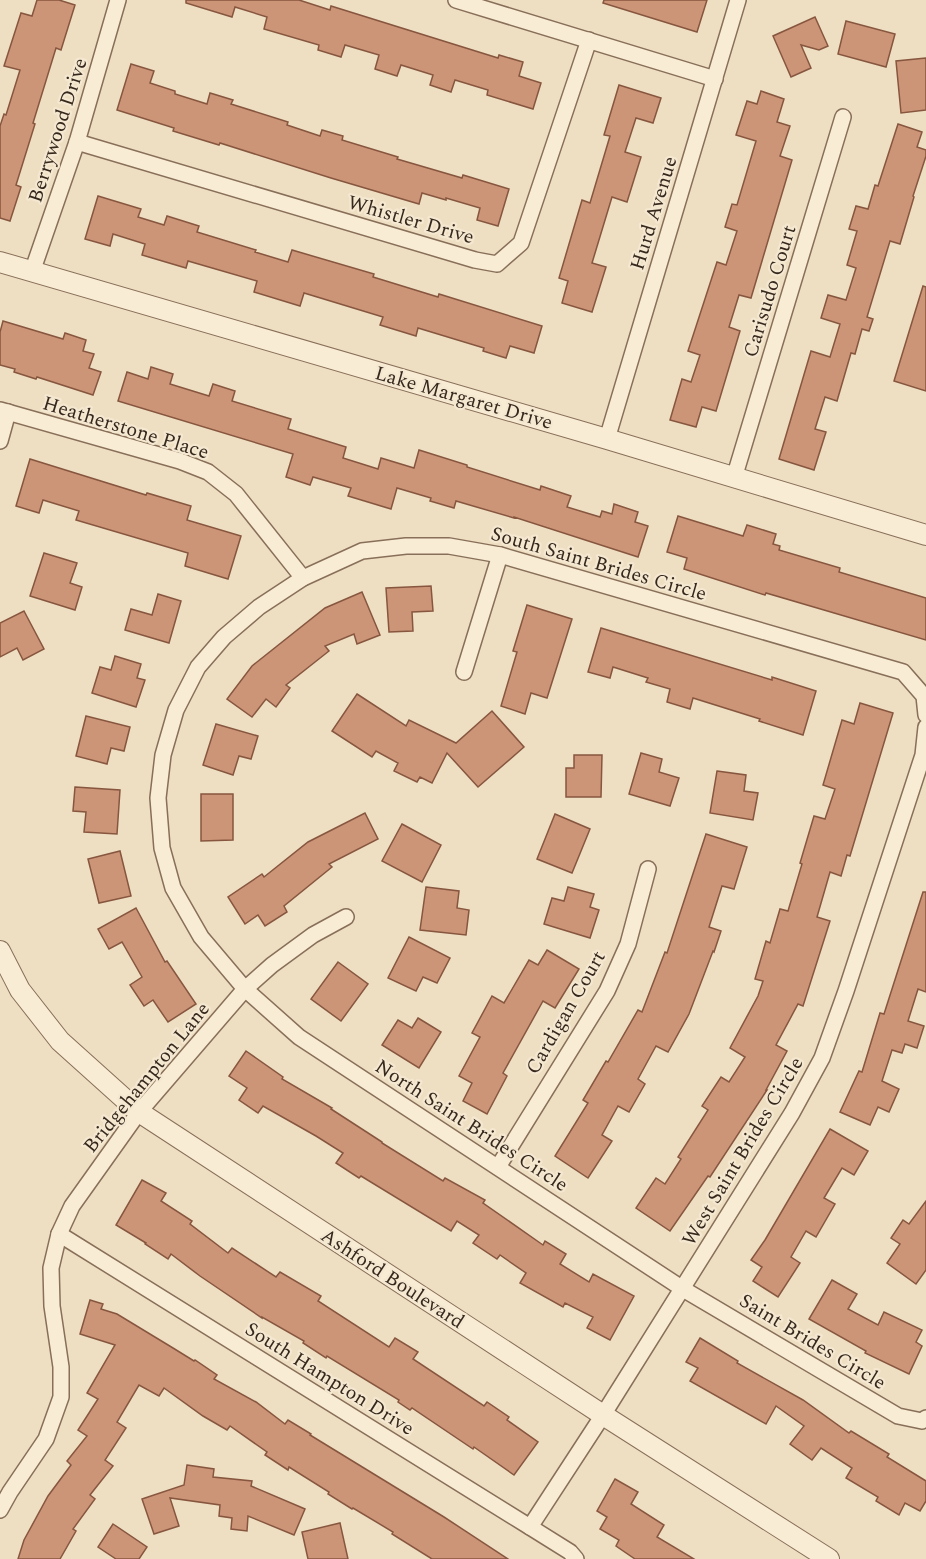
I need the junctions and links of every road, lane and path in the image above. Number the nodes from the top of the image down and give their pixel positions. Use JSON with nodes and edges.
{"nodes":[{"id":1,"x":118,"y":0,"type":"edge"},
{"id":2,"x":456,"y":0,"type":"edge"},
{"id":3,"x":738,"y":0,"type":"edge"},
{"id":4,"x":589,"y":40,"type":"junction"},
{"id":5,"x":715,"y":79,"type":"junction"},
{"id":6,"x":843,"y":117,"type":"dead end"},
{"id":7,"x":77,"y":142,"type":"junction"},
{"id":8,"x":0,"y":262,"type":"edge"},
{"id":9,"x":32,"y":272,"type":"junction"},
{"id":10,"x":4,"y":411,"type":"edge"},
{"id":11,"x":607,"y":439,"type":"junction"},
{"id":12,"x":0,"y":441,"type":"edge"},
{"id":13,"x":734,"y":478,"type":"junction"},
{"id":14,"x":926,"y":535,"type":"edge"},
{"id":15,"x":500,"y":555,"type":"junction"},
{"id":16,"x":303,"y":578,"type":"junction"},
{"id":17,"x":464,"y":672,"type":"dead end"},
{"id":18,"x":926,"y":715,"type":"edge"},
{"id":19,"x":926,"y":728,"type":"edge"},
{"id":20,"x":648,"y":869,"type":"dead end"},
{"id":21,"x":346,"y":917,"type":"dead end"},
{"id":22,"x":0,"y":951,"type":"edge"},
{"id":23,"x":245,"y":988,"type":"junction"},
{"id":24,"x":139,"y":1112,"type":"junction"},
{"id":25,"x":498,"y":1167,"type":"junction"},
{"id":26,"x":59,"y":1234,"type":"junction"},
{"id":27,"x":682,"y":1289,"type":"junction"},
{"id":28,"x":603,"y":1415,"type":"junction"},
{"id":29,"x":926,"y":1419,"type":"edge"},
{"id":30,"x":0,"y":1510,"type":"edge"},
{"id":31,"x":530,"y":1527,"type":"junction"},
{"id":32,"x":576,"y":1559,"type":"edge"},
{"id":33,"x":829,"y":1559,"type":"edge"}],
"edges":[{"from":1,"to":7,"type":"street","name":"Berrywood Drive"},
{"from":2,"to":4,"type":"street"},
{"from":3,"to":5,"type":"street","name":"Hurd Avenue"},
{"from":4,"to":5,"type":"street"},
{"from":4,"to":7,"type":"street","name":"Whistler Drive"},
{"from":5,"to":11,"type":"street","name":"Hurd Avenue"},
{"from":6,"to":13,"type":"street","name":"Carisudo Court"},
{"from":7,"to":9,"type":"street","name":"Berrywood Drive"},
{"from":8,"to":9,"type":"street","name":"Lake Margaret Drive"},
{"from":9,"to":11,"type":"street","name":"Lake Margaret Drive"},
{"from":10,"to":12,"type":"street"},
{"from":10,"to":16,"type":"street","name":"Heatherstone Place"},
{"from":11,"to":13,"type":"street","name":"Lake Margaret Drive"},
{"from":13,"to":14,"type":"street","name":"Lake Margaret Drive"},
{"from":15,"to":16,"type":"street","name":"South Saint Brides Circle"},
{"from":15,"to":17,"type":"street"},
{"from":15,"to":18,"type":"street","name":"South Saint Brides Circle"},
{"from":16,"to":23,"type":"street","name":"South Saint Brides Circle"},
{"from":19,"to":27,"type":"street","name":"West Saint Brides Circle"},
{"from":20,"to":25,"type":"street","name":"Cardigan Court"},
{"from":21,"to":23,"type":"street","name":"Bridgehampton Lane"},
{"from":22,"to":24,"type":"street","name":"Ashford Boulevard"},
{"from":23,"to":24,"type":"street","name":"Bridgehampton Lane"},
{"from":23,"to":25,"type":"street","name":"North Saint Brides Circle"},
{"from":24,"to":26,"type":"street","name":"Bridgehampton Lane"},
{"from":24,"to":28,"type":"street","name":"Ashford Boulevard"},
{"from":25,"to":27,"type":"street","name":"North Saint Brides Circle"},
{"from":26,"to":30,"type":"street","name":"Bridgehampton Lane"},
{"from":26,"to":31,"type":"street","name":"South Hampton Drive"},
{"from":27,"to":28,"type":"street","name":"West Saint Brides Circle"},
{"from":27,"to":29,"type":"street","name":"Saint Brides Circle"},
{"from":28,"to":31,"type":"street","name":"West Saint Brides Circle"},
{"from":28,"to":33,"type":"street","name":"Ashford Boulevard"},
{"from":31,"to":32,"type":"street","name":"South Hampton Drive"}]}
